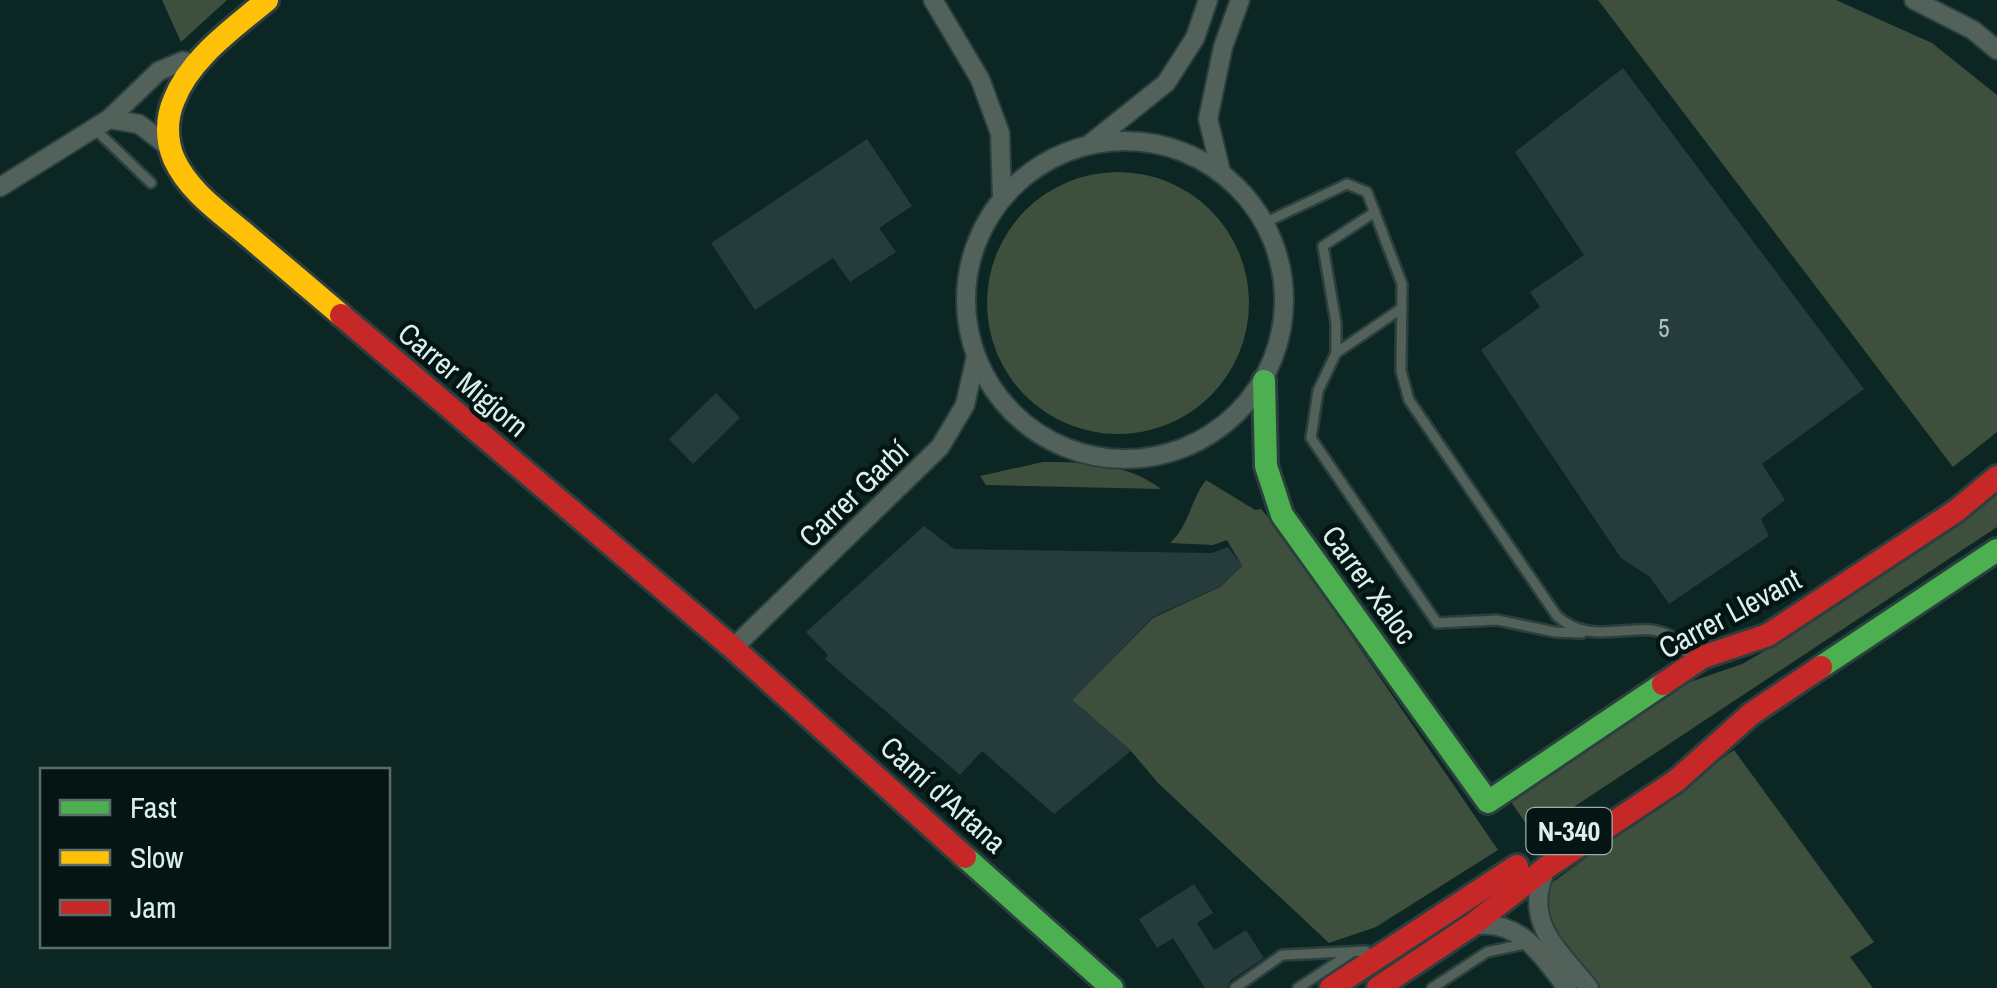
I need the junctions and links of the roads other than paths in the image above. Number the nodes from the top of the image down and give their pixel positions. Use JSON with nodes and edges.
{"nodes":[{"id":1,"x":268,"y":0,"type":"edge"},
{"id":2,"x":933,"y":0,"type":"edge"},
{"id":3,"x":1208,"y":0,"type":"edge"},
{"id":4,"x":1240,"y":0,"type":"edge"},
{"id":5,"x":1914,"y":0,"type":"edge"},
{"id":6,"x":1997,"y":50,"type":"edge"},
{"id":7,"x":196,"y":64,"type":"junction"},
{"id":8,"x":102,"y":123,"type":"junction"},
{"id":9,"x":1091,"y":144,"type":"junction"},
{"id":10,"x":169,"y":146,"type":"junction"},
{"id":11,"x":1222,"y":172,"type":"junction"},
{"id":12,"x":150,"y":183,"type":"dead end"},
{"id":13,"x":0,"y":187,"type":"edge"},
{"id":14,"x":1002,"y":198,"type":"junction"},
{"id":15,"x":1376,"y":212,"type":"junction"},
{"id":16,"x":1266,"y":222,"type":"junction"},
{"id":17,"x":1402,"y":308,"type":"junction"},
{"id":18,"x":1336,"y":353,"type":"junction"},
{"id":19,"x":976,"y":356,"type":"junction"},
{"id":20,"x":1264,"y":381,"type":"junction"},
{"id":21,"x":1997,"y":477,"type":"edge"},
{"id":22,"x":1997,"y":550,"type":"edge"},
{"id":23,"x":1595,"y":632,"type":"junction"},
{"id":24,"x":733,"y":648,"type":"junction"},
{"id":25,"x":1695,"y":662,"type":"junction"},
{"id":26,"x":1751,"y":714,"type":"junction"},
{"id":27,"x":1488,"y":802,"type":"joint"},
{"id":28,"x":1547,"y":867,"type":"junction"},
{"id":29,"x":1472,"y":925,"type":"junction"},
{"id":30,"x":1532,"y":943,"type":"junction"},
{"id":31,"x":1388,"y":950,"type":"junction"},
{"id":32,"x":1353,"y":952,"type":"junction"},
{"id":33,"x":1112,"y":988,"type":"edge"},
{"id":34,"x":1235,"y":988,"type":"edge"},
{"id":35,"x":1298,"y":988,"type":"edge"},
{"id":36,"x":1330,"y":988,"type":"edge"},
{"id":37,"x":1378,"y":988,"type":"edge"},
{"id":38,"x":1432,"y":988,"type":"edge"},
{"id":39,"x":1567,"y":988,"type":"edge"},
{"id":40,"x":1589,"y":988,"type":"edge"}],
"edges":[{"from":1,"to":7,"type":"main road"},
{"from":2,"to":14,"type":"street"},
{"from":3,"to":9,"type":"street"},
{"from":4,"to":11,"type":"street"},
{"from":5,"to":6,"type":"street"},
{"from":7,"to":8,"type":"street"},
{"from":7,"to":10,"type":"main road"},
{"from":8,"to":10,"type":"street"},
{"from":8,"to":12,"type":"lane"},
{"from":8,"to":13,"type":"street"},
{"from":9,"to":11,"type":"street"},
{"from":9,"to":14,"type":"street"},
{"from":10,"to":24,"type":"main road","name":"Carrer Migjorn"},
{"from":11,"to":16,"type":"street"},
{"from":14,"to":19,"type":"street"},
{"from":15,"to":16,"type":"lane"},
{"from":15,"to":17,"type":"lane"},
{"from":15,"to":18,"type":"lane"},
{"from":16,"to":20,"type":"street"},
{"from":17,"to":18,"type":"lane"},
{"from":17,"to":23,"type":"lane"},
{"from":18,"to":23,"type":"lane"},
{"from":19,"to":20,"type":"street"},
{"from":19,"to":24,"type":"street","name":"Carrer Garbí"},
{"from":20,"to":27,"type":"main road","name":"Carrer Xaloc"},
{"from":21,"to":25,"type":"main road","name":"Carrer Llevant"},
{"from":22,"to":26,"type":"main road","number":"N-340"},
{"from":23,"to":25,"type":"lane"},
{"from":24,"to":33,"type":"main road","name":"Camí d'Artana"},
{"from":25,"to":27,"type":"main road","name":"Carrer Llevant"},
{"from":26,"to":28,"type":"main road"},
{"from":26,"to":31,"type":"main road","number":"N-340"},
{"from":28,"to":29,"type":"main road"},
{"from":28,"to":40,"type":"street"},
{"from":29,"to":30,"type":"street"},
{"from":29,"to":37,"type":"main road"},
{"from":30,"to":38,"type":"lane"},
{"from":30,"to":39,"type":"street"},
{"from":31,"to":32,"type":"lane"},
{"from":31,"to":36,"type":"main road","number":"N-340"},
{"from":32,"to":34,"type":"lane"},
{"from":32,"to":35,"type":"lane"}]}
